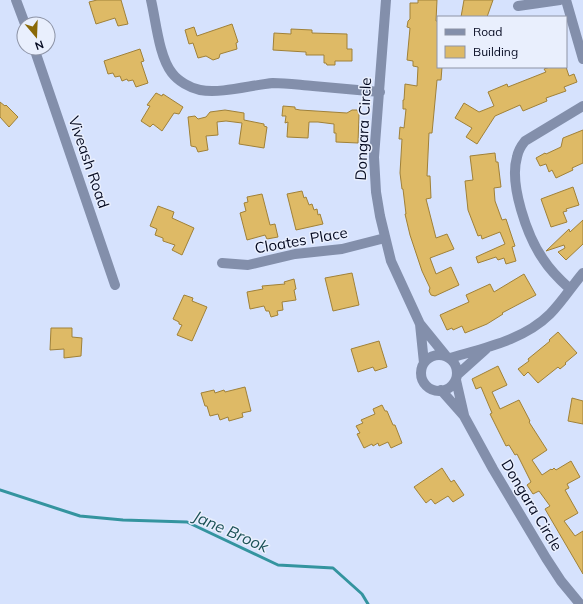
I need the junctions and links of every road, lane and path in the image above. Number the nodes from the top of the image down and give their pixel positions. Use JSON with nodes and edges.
{"nodes":[{"id":1,"x":16,"y":0,"type":"edge"},
{"id":2,"x":151,"y":0,"type":"edge"},
{"id":3,"x":386,"y":0,"type":"edge"},
{"id":4,"x":560,"y":0,"type":"edge"},
{"id":5,"x":566,"y":0,"type":"edge"},
{"id":6,"x":518,"y":6,"type":"dead end"},
{"id":7,"x":22,"y":16,"type":"edge"},
{"id":8,"x":37,"y":56,"type":"edge"},
{"id":9,"x":583,"y":59,"type":"edge"},
{"id":10,"x":380,"y":92,"type":"junction"},
{"id":11,"x":583,"y":106,"type":"edge"},
{"id":12,"x":385,"y":238,"type":"junction"},
{"id":13,"x":222,"y":263,"type":"dead end"},
{"id":14,"x":583,"y":273,"type":"edge"},
{"id":15,"x":115,"y":285,"type":"dead end"},
{"id":16,"x":570,"y":289,"type":"junction"},
{"id":17,"x":420,"y":324,"type":"junction"},
{"id":18,"x":488,"y":347,"type":"junction"},
{"id":19,"x":448,"y":357,"type":"junction"},
{"id":20,"x":424,"y":363,"type":"junction"},
{"id":21,"x":457,"y":378,"type":"junction"},
{"id":22,"x":441,"y":390,"type":"junction"},
{"id":23,"x":464,"y":416,"type":"junction"},
{"id":24,"x":580,"y":604,"type":"edge"}],
"edges":[{"from":1,"to":7,"type":"street"},
{"from":2,"to":10,"type":"street"},
{"from":3,"to":10,"type":"street","name":"Dongara Circle"},
{"from":4,"to":6,"type":"street"},
{"from":5,"to":9,"type":"street"},
{"from":8,"to":15,"type":"street","name":"Viveash Road"},
{"from":10,"to":12,"type":"street","name":"Dongara Circle"},
{"from":11,"to":16,"type":"street"},
{"from":12,"to":13,"type":"street","name":"Cloates Place"},
{"from":12,"to":17,"type":"street","name":"Dongara Circle"},
{"from":14,"to":16,"type":"street"},
{"from":16,"to":18,"type":"street"},
{"from":17,"to":19,"type":"street","name":"Dongara Circle"},
{"from":17,"to":20,"type":"street","name":"Dongara Circle"},
{"from":18,"to":19,"type":"street"},
{"from":18,"to":21,"type":"street"},
{"from":19,"to":20,"type":"street"},
{"from":19,"to":21,"type":"street"},
{"from":20,"to":22,"type":"street"},
{"from":21,"to":22,"type":"street"},
{"from":21,"to":23,"type":"street","name":"Dongara Circle"},
{"from":22,"to":23,"type":"street","name":"Dongara Circle"},
{"from":23,"to":24,"type":"street","name":"Dongara Circle"}]}
